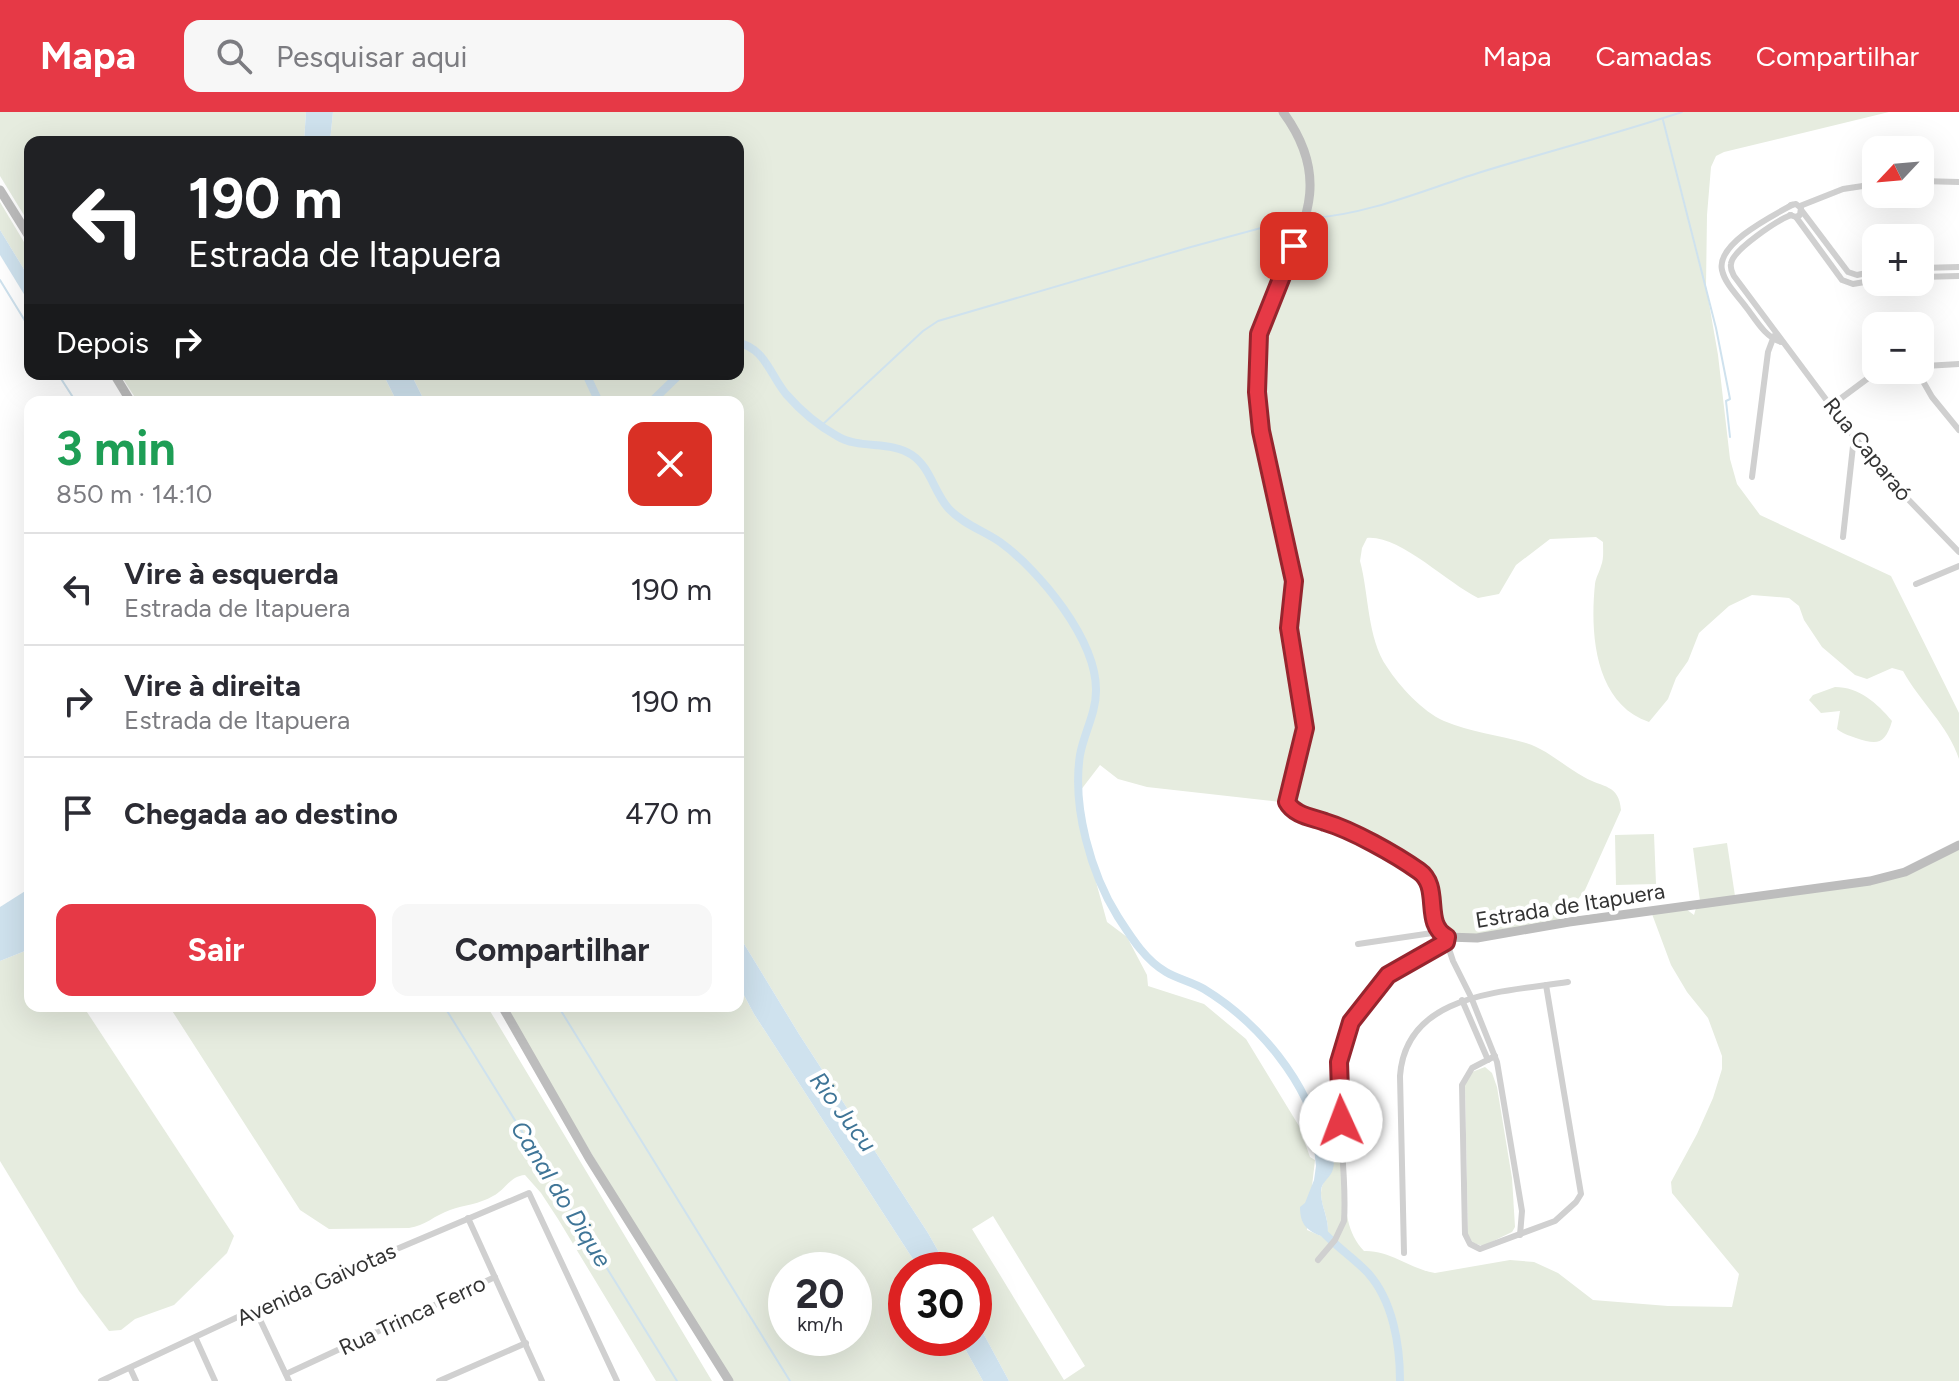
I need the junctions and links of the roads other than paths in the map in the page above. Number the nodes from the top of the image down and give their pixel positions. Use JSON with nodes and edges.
{"nodes":[{"id":1,"x":1283,"y":112,"type":"edge"},
{"id":2,"x":1934,"y":181,"type":"edge"},
{"id":3,"x":1959,"y":182,"type":"edge"},
{"id":4,"x":1862,"y":186,"type":"edge"},
{"id":5,"x":0,"y":190,"type":"edge"},
{"id":6,"x":1792,"y":205,"type":"junction"},
{"id":7,"x":1801,"y":208,"type":"junction"},
{"id":8,"x":1793,"y":216,"type":"junction"},
{"id":9,"x":24,"y":228,"type":"edge"},
{"id":10,"x":1959,"y":267,"type":"edge"},
{"id":11,"x":1934,"y":268,"type":"edge"},
{"id":12,"x":1862,"y":274,"type":"edge"},
{"id":13,"x":1959,"y":276,"type":"edge"},
{"id":14,"x":1934,"y":277,"type":"edge"},
{"id":15,"x":1862,"y":282,"type":"edge"},
{"id":16,"x":1774,"y":336,"type":"junction"},
{"id":17,"x":1934,"y":364,"type":"edge"},
{"id":18,"x":1959,"y":364,"type":"edge"},
{"id":19,"x":1862,"y":383,"type":"edge"},
{"id":20,"x":1925,"y":384,"type":"edge"},
{"id":21,"x":1832,"y":405,"type":"junction"},
{"id":22,"x":1959,"y":430,"type":"edge"},
{"id":23,"x":1854,"y":437,"type":"junction"},
{"id":24,"x":1752,"y":477,"type":"dead end"},
{"id":25,"x":1843,"y":537,"type":"dead end"},
{"id":26,"x":1959,"y":552,"type":"edge"},
{"id":27,"x":1959,"y":566,"type":"edge"},
{"id":28,"x":1916,"y":584,"type":"dead end"},
{"id":29,"x":1959,"y":845,"type":"edge"},
{"id":30,"x":1444,"y":937,"type":"junction"},
{"id":31,"x":1358,"y":944,"type":"dead end"},
{"id":32,"x":1568,"y":982,"type":"dead end"},
{"id":33,"x":1546,"y":985,"type":"junction"},
{"id":34,"x":1471,"y":997,"type":"junction"},
{"id":35,"x":1462,"y":1000,"type":"junction"},
{"id":36,"x":505,"y":1012,"type":"edge"},
{"id":37,"x":1495,"y":1056,"type":"junction"},
{"id":38,"x":1488,"y":1060,"type":"junction"},
{"id":39,"x":468,"y":1218,"type":"junction"},
{"id":40,"x":1520,"y":1235,"type":"junction"},
{"id":41,"x":1404,"y":1253,"type":"dead end"},
{"id":42,"x":1318,"y":1260,"type":"dead end"},
{"id":43,"x":495,"y":1277,"type":"junction"},
{"id":44,"x":255,"y":1309,"type":"junction"},
{"id":45,"x":196,"y":1339,"type":"junction"},
{"id":46,"x":526,"y":1343,"type":"junction"},
{"id":47,"x":130,"y":1368,"type":"junction"},
{"id":48,"x":287,"y":1378,"type":"edge"},
{"id":49,"x":101,"y":1381,"type":"edge"},
{"id":50,"x":136,"y":1381,"type":"edge"},
{"id":51,"x":215,"y":1381,"type":"edge"},
{"id":52,"x":439,"y":1381,"type":"edge"},
{"id":53,"x":542,"y":1381,"type":"edge"},
{"id":54,"x":617,"y":1381,"type":"edge"},
{"id":55,"x":729,"y":1381,"type":"edge"}],
"edges":[{"from":1,"to":30,"type":"street"},
{"from":2,"to":3,"type":"street"},
{"from":4,"to":7,"type":"street"},
{"from":5,"to":9,"type":"street"},
{"from":6,"to":7,"type":"street"},
{"from":6,"to":8,"type":"street"},
{"from":6,"to":16,"type":"street"},
{"from":7,"to":8,"type":"street"},
{"from":7,"to":12,"type":"street"},
{"from":8,"to":15,"type":"street"},
{"from":8,"to":16,"type":"street"},
{"from":10,"to":11,"type":"street"},
{"from":13,"to":14,"type":"street"},
{"from":16,"to":21,"type":"street","name":"Rua Caparaó"},
{"from":16,"to":24,"type":"street"},
{"from":17,"to":18,"type":"street"},
{"from":19,"to":21,"type":"street"},
{"from":20,"to":22,"type":"street"},
{"from":21,"to":23,"type":"street","name":"Rua Caparaó"},
{"from":23,"to":25,"type":"street"},
{"from":23,"to":26,"type":"street","name":"Rua Caparaó"},
{"from":27,"to":28,"type":"street"},
{"from":29,"to":30,"type":"street","name":"Estrada de Itapuera"},
{"from":30,"to":31,"type":"street"},
{"from":30,"to":34,"type":"street"},
{"from":30,"to":42,"type":"street"},
{"from":32,"to":33,"type":"street"},
{"from":33,"to":34,"type":"street"},
{"from":33,"to":40,"type":"street"},
{"from":34,"to":35,"type":"street"},
{"from":34,"to":37,"type":"street"},
{"from":35,"to":38,"type":"street"},
{"from":35,"to":41,"type":"street"},
{"from":36,"to":55,"type":"street"},
{"from":37,"to":38,"type":"street"},
{"from":37,"to":40,"type":"street"},
{"from":38,"to":40,"type":"street"},
{"from":39,"to":43,"type":"street"},
{"from":39,"to":44,"type":"street","name":"Avenida Gaivotas"},
{"from":39,"to":54,"type":"street","name":"Avenida Gaivotas"},
{"from":43,"to":46,"type":"street"},
{"from":43,"to":48,"type":"street","name":"Rua Trinca Ferro"},
{"from":44,"to":45,"type":"street","name":"Avenida Gaivotas"},
{"from":44,"to":48,"type":"street"},
{"from":45,"to":47,"type":"street","name":"Avenida Gaivotas"},
{"from":45,"to":51,"type":"street"},
{"from":46,"to":52,"type":"street"},
{"from":46,"to":53,"type":"street"},
{"from":47,"to":49,"type":"street","name":"Avenida Gaivotas"},
{"from":47,"to":50,"type":"street"}]}
